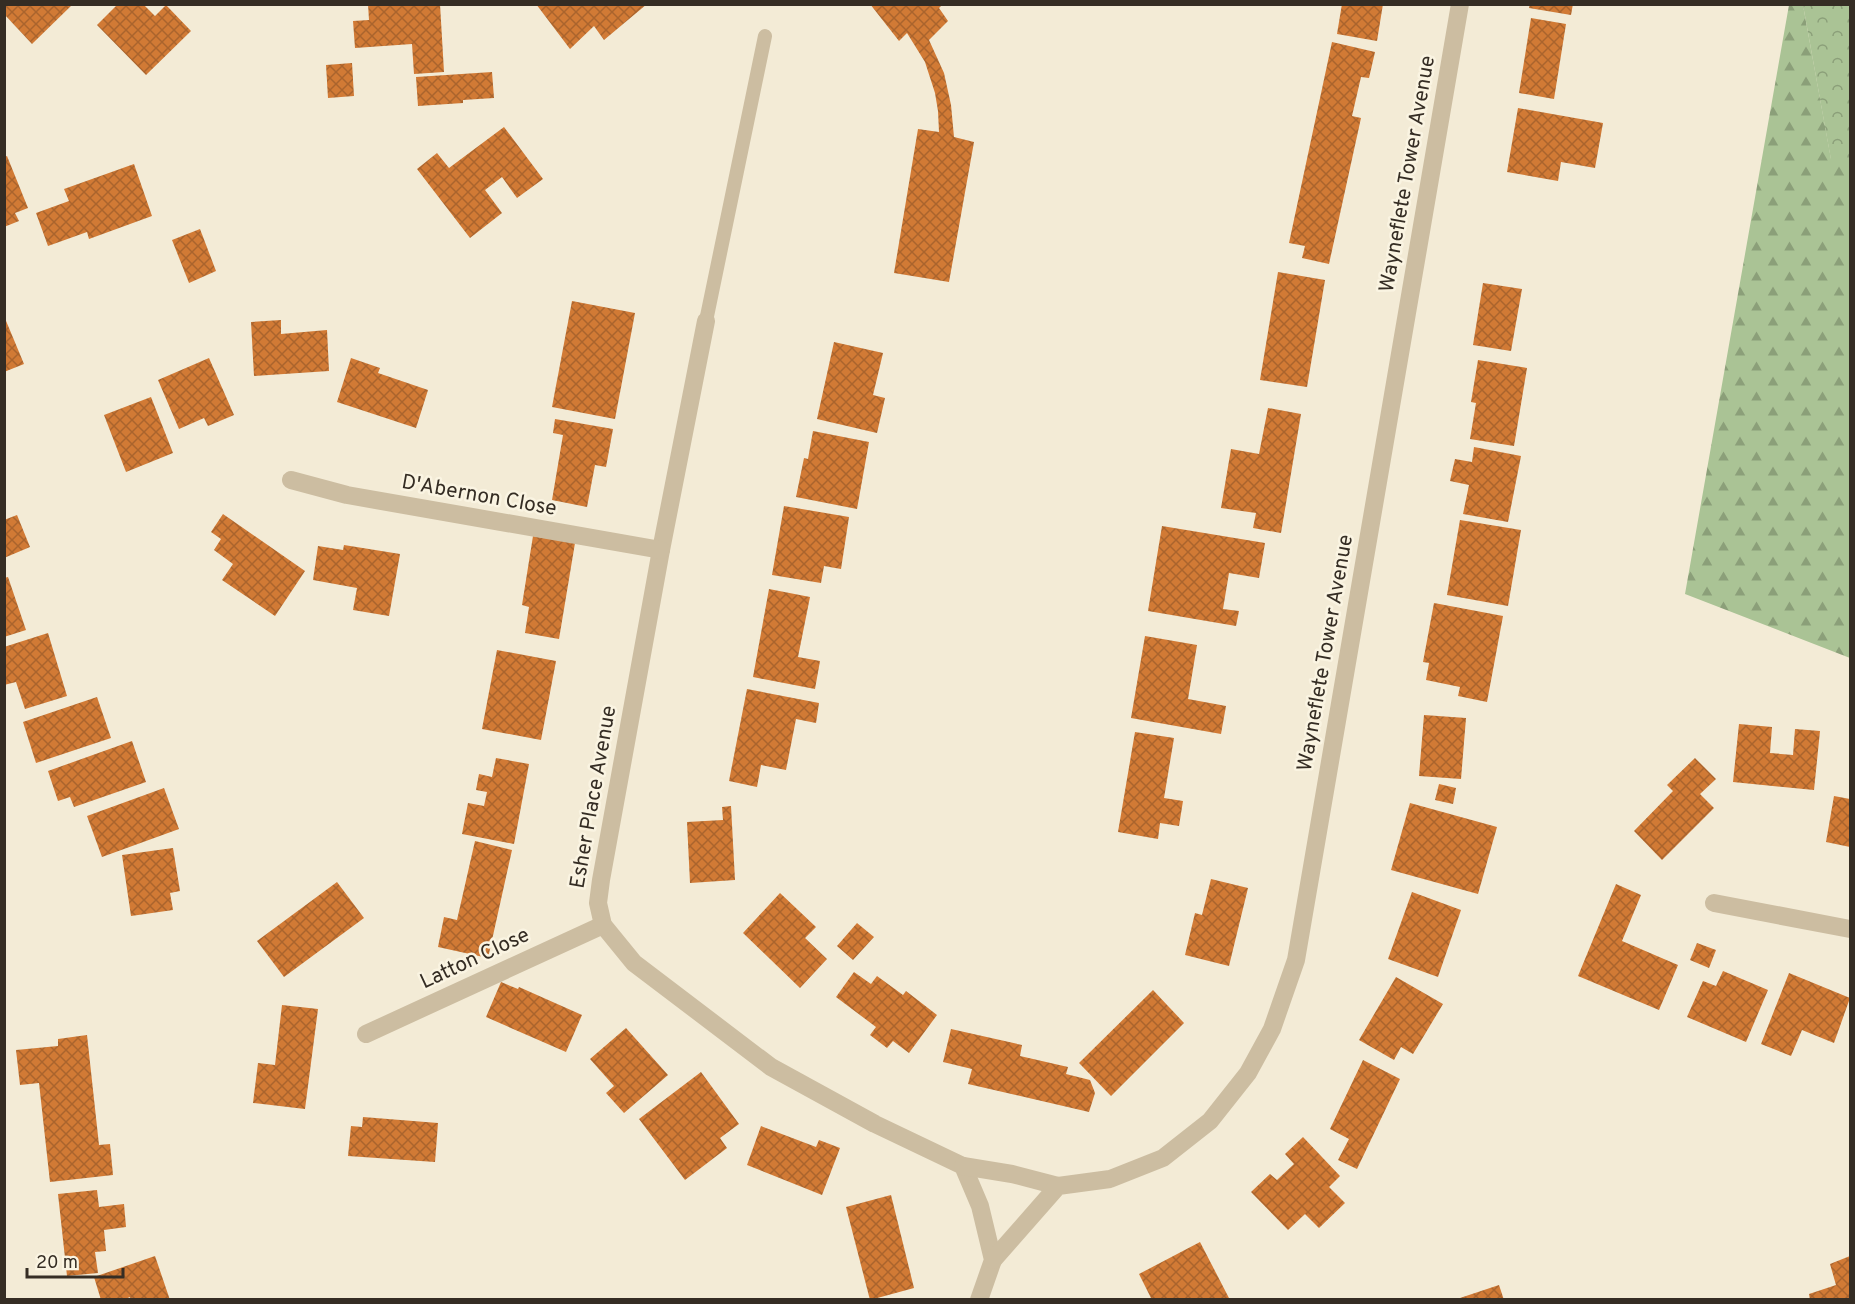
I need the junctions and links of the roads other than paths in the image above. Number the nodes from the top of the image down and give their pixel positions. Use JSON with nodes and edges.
{"nodes":[{"id":1,"x":1460,"y":4,"type":"edge"},
{"id":2,"x":765,"y":36,"type":"dead end"},
{"id":3,"x":706,"y":321,"type":"joint"},
{"id":4,"x":291,"y":480,"type":"dead end"},
{"id":5,"x":661,"y":550,"type":"junction"},
{"id":6,"x":1714,"y":903,"type":"dead end"},
{"id":7,"x":603,"y":925,"type":"junction"},
{"id":8,"x":1851,"y":929,"type":"edge"},
{"id":9,"x":366,"y":1034,"type":"dead end"},
{"id":10,"x":963,"y":1166,"type":"junction"},
{"id":11,"x":1058,"y":1186,"type":"junction"},
{"id":12,"x":993,"y":1260,"type":"junction"},
{"id":13,"x":979,"y":1299,"type":"edge"}],
"edges":[{"from":1,"to":11,"type":"street","name":"Wayneflete Tower Avenue"},
{"from":2,"to":3,"type":"lane"},
{"from":3,"to":5,"type":"street","name":"Esher Place Avenue"},
{"from":4,"to":5,"type":"street","name":"D'Abernon Close"},
{"from":5,"to":7,"type":"street","name":"Esher Place Avenue"},
{"from":6,"to":8,"type":"street"},
{"from":7,"to":9,"type":"street","name":"Latton Close"},
{"from":7,"to":10,"type":"street"},
{"from":10,"to":11,"type":"street","name":"Wayneflete Tower Avenue"},
{"from":10,"to":12,"type":"street"},
{"from":11,"to":12,"type":"street"},
{"from":12,"to":13,"type":"street"}]}
